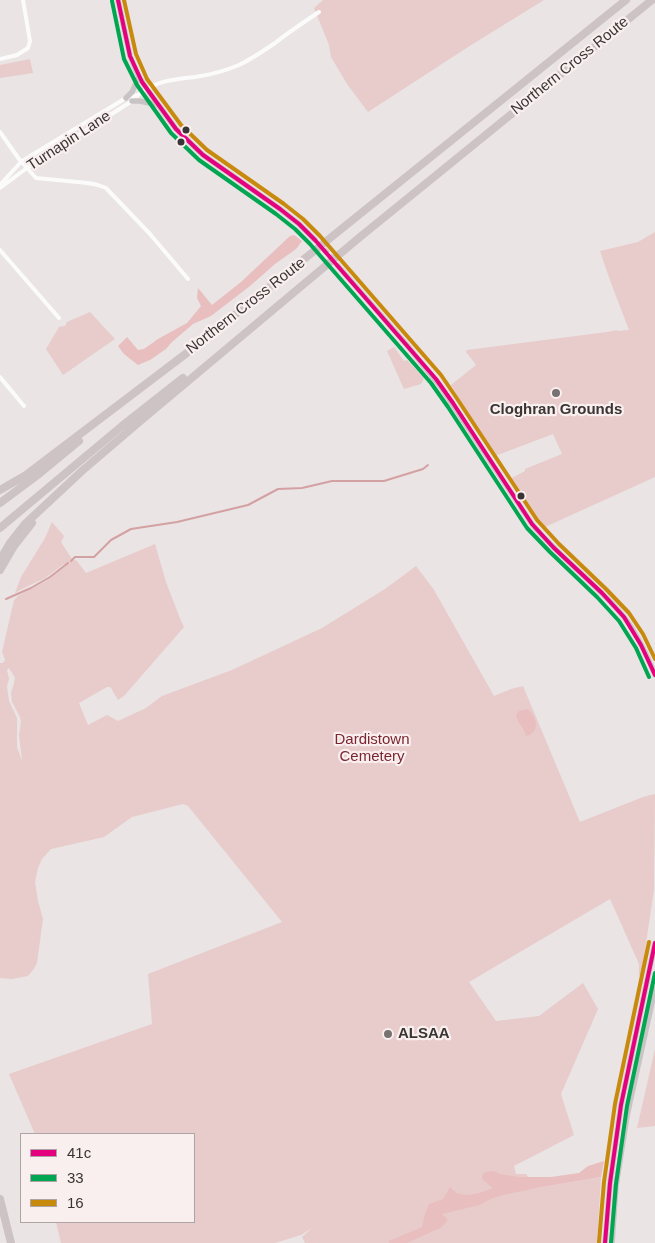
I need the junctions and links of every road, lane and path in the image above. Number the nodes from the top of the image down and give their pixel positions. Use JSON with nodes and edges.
{"nodes":[{"id":1,"x":23,"y":0,"type":"edge"},
{"id":2,"x":118,"y":0,"type":"edge"},
{"id":3,"x":626,"y":0,"type":"edge"},
{"id":4,"x":652,"y":0,"type":"edge"},
{"id":5,"x":319,"y":12,"type":"dead end"},
{"id":6,"x":0,"y":60,"type":"edge"},
{"id":7,"x":139,"y":77,"type":"junction"},
{"id":8,"x":147,"y":89,"type":"junction"},
{"id":9,"x":129,"y":99,"type":"junction"},
{"id":10,"x":158,"y":105,"type":"junction"},
{"id":11,"x":0,"y":132,"type":"edge"},
{"id":12,"x":21,"y":162,"type":"junction"},
{"id":13,"x":27,"y":168,"type":"junction"},
{"id":14,"x":0,"y":186,"type":"edge"},
{"id":15,"x":315,"y":240,"type":"tunnel mouth"},
{"id":16,"x":0,"y":250,"type":"edge"},
{"id":17,"x":326,"y":265,"type":"junction"},
{"id":18,"x":338,"y":266,"type":"tunnel mouth"},
{"id":19,"x":188,"y":279,"type":"dead end"},
{"id":20,"x":59,"y":318,"type":"dead end"},
{"id":21,"x":196,"y":346,"type":"junction"},
{"id":22,"x":0,"y":377,"type":"edge"},
{"id":23,"x":24,"y":406,"type":"dead end"},
{"id":24,"x":39,"y":474,"type":"junction"},
{"id":25,"x":0,"y":490,"type":"edge"},
{"id":26,"x":0,"y":503,"type":"edge"},
{"id":27,"x":0,"y":509,"type":"edge"},
{"id":28,"x":40,"y":511,"type":"junction"},
{"id":29,"x":0,"y":528,"type":"edge"},
{"id":30,"x":0,"y":560,"type":"edge"},
{"id":31,"x":0,"y":570,"type":"edge"},
{"id":32,"x":655,"y":675,"type":"edge"},
{"id":33,"x":655,"y":943,"type":"edge"},
{"id":34,"x":655,"y":989,"type":"edge"},
{"id":35,"x":0,"y":1199,"type":"edge"},
{"id":36,"x":0,"y":1214,"type":"edge"},
{"id":37,"x":10,"y":1243,"type":"edge"},
{"id":38,"x":605,"y":1243,"type":"edge"},
{"id":39,"x":612,"y":1243,"type":"edge"}],
"edges":[{"from":1,"to":6,"type":"street"},
{"from":2,"to":7,"type":"main road"},
{"from":3,"to":21,"type":"highway","name":"Northern Cross Route"},
{"from":4,"to":17,"type":"highway","name":"Northern Cross Route"},
{"from":5,"to":8,"type":"street","name":"Turnapin Lane"},
{"from":7,"to":8,"type":"main road"},
{"from":7,"to":9,"type":"main road"},
{"from":8,"to":9,"type":"street","name":"Turnapin Lane"},
{"from":8,"to":10,"type":"main road"},
{"from":9,"to":10,"type":"main road"},
{"from":9,"to":12,"type":"street","name":"Turnapin Lane"},
{"from":9,"to":13,"type":"street","name":"Turnapin Lane"},
{"from":10,"to":15,"type":"main road"},
{"from":11,"to":12,"type":"street"},
{"from":12,"to":13,"type":"street"},
{"from":12,"to":14,"type":"street","name":"Turnapin Lane"},
{"from":13,"to":14,"type":"street","name":"Turnapin Lane"},
{"from":13,"to":19,"type":"street"},
{"from":16,"to":20,"type":"street"},
{"from":17,"to":28,"type":"highway"},
{"from":17,"to":29,"type":"highway"},
{"from":18,"to":32,"type":"main road"},
{"from":21,"to":24,"type":"highway"},
{"from":21,"to":25,"type":"highway","name":"Northern Cross Route"},
{"from":22,"to":23,"type":"street"},
{"from":24,"to":26,"type":"highway"},
{"from":24,"to":27,"type":"highway"},
{"from":28,"to":30,"type":"highway"},
{"from":28,"to":31,"type":"highway"},
{"from":33,"to":38,"type":"main road"},
{"from":34,"to":39,"type":"main road"},
{"from":35,"to":37,"type":"highway"},
{"from":36,"to":37,"type":"highway"}]}
